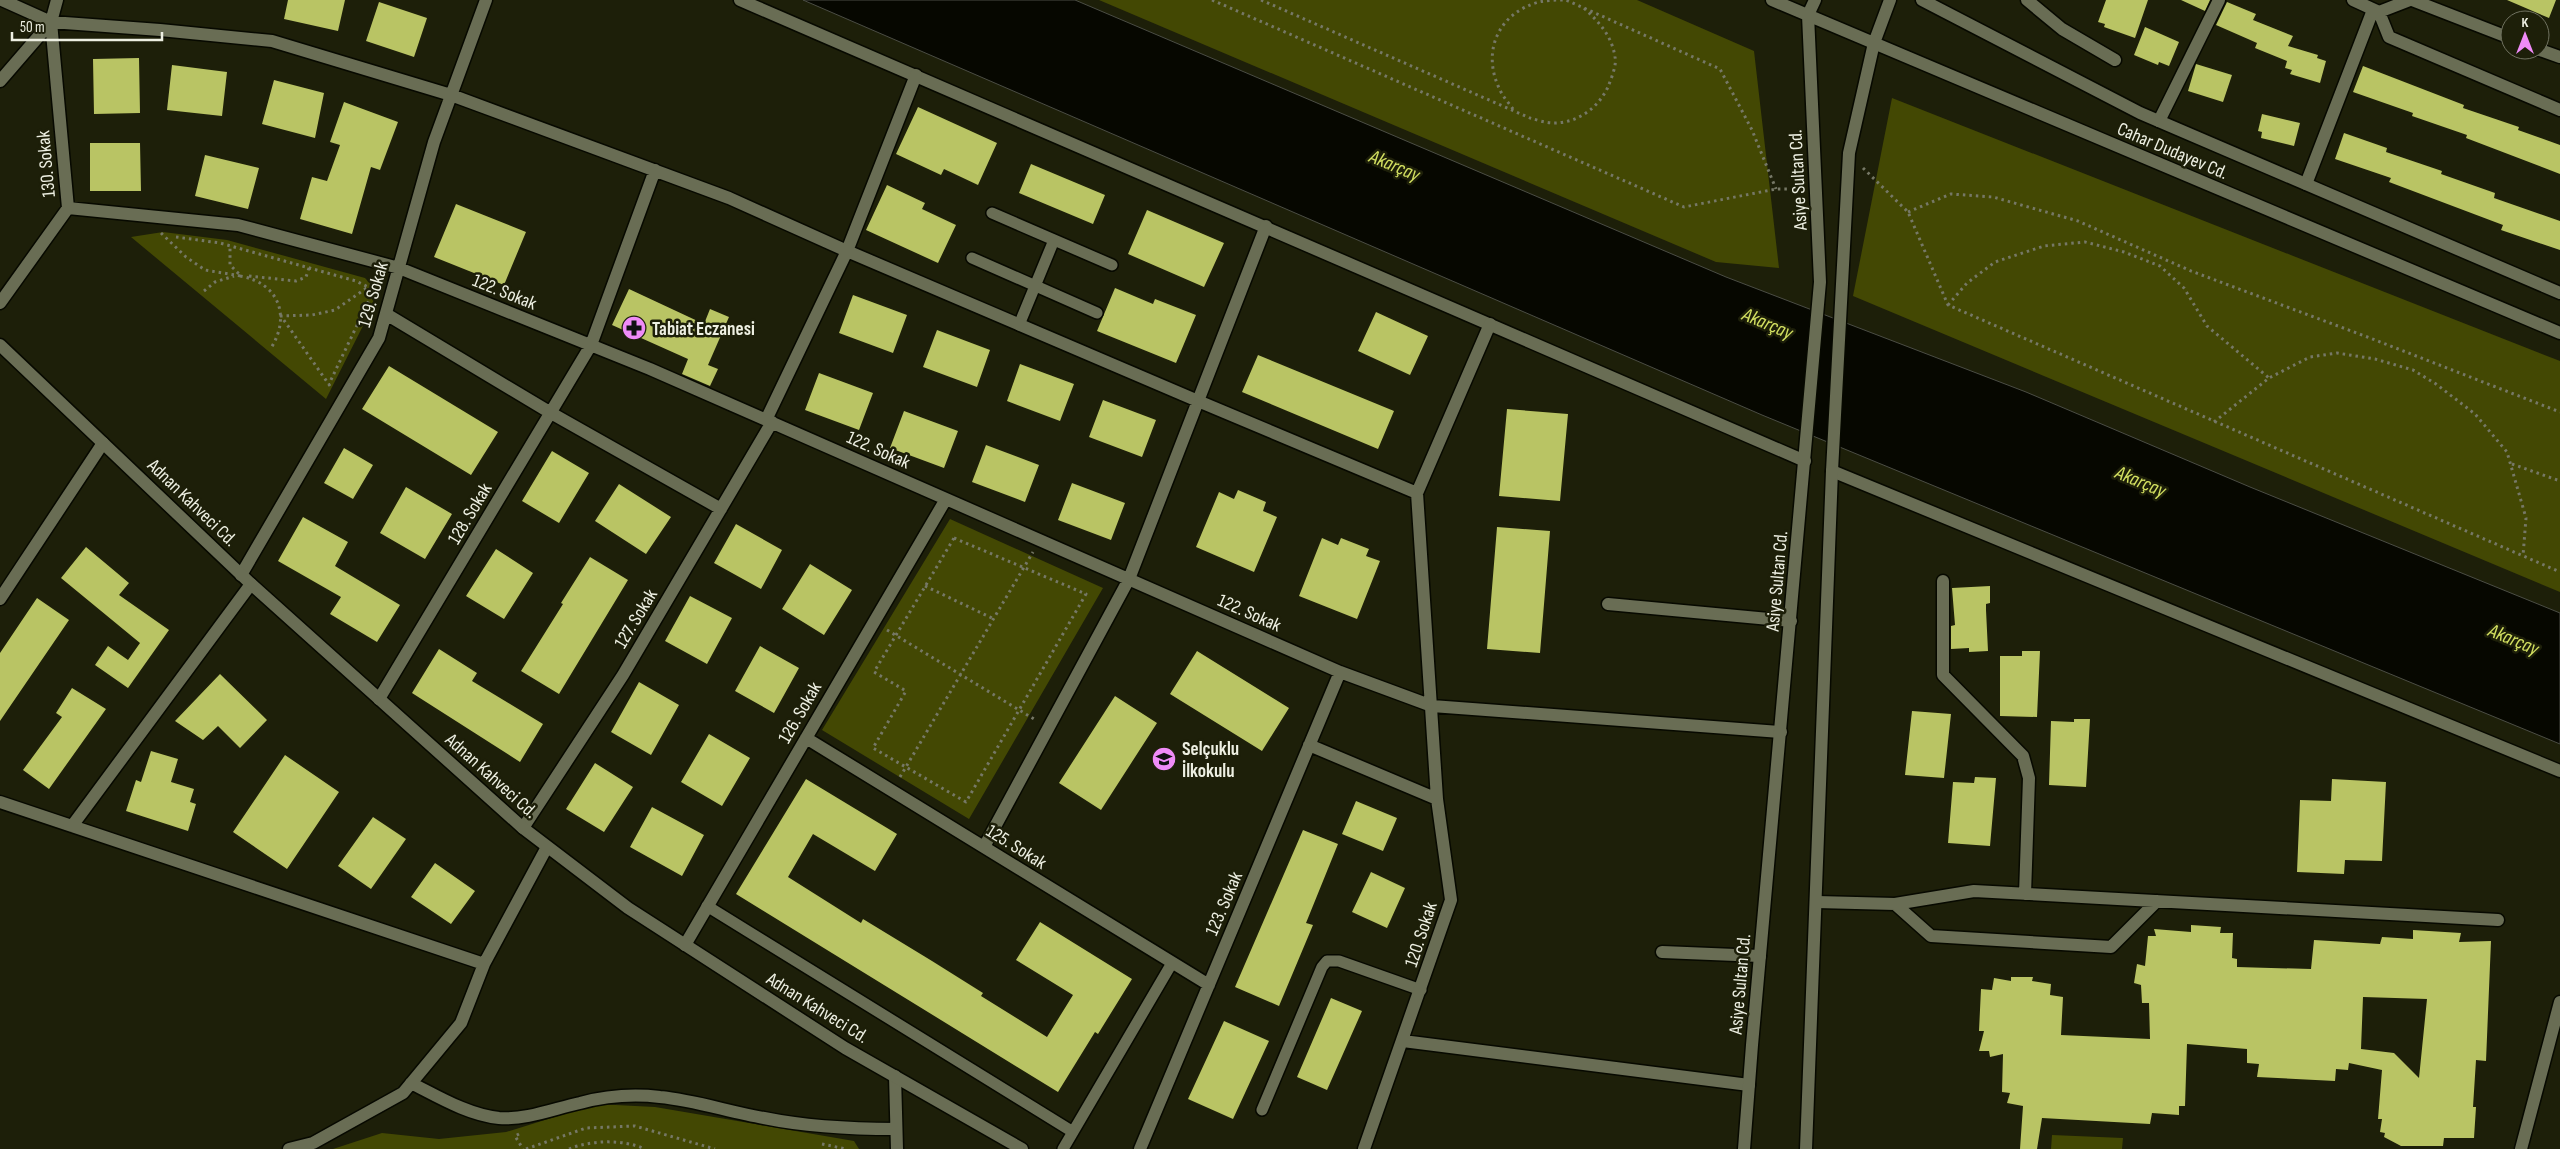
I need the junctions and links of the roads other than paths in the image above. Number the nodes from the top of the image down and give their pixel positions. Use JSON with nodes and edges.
{"nodes":[{"id":1,"x":2,"y":0,"type":"edge"},
{"id":2,"x":57,"y":0,"type":"edge"},
{"id":3,"x":486,"y":0,"type":"edge"},
{"id":4,"x":740,"y":0,"type":"edge"},
{"id":5,"x":1772,"y":0,"type":"edge"},
{"id":6,"x":1815,"y":0,"type":"edge"},
{"id":7,"x":1890,"y":0,"type":"edge"},
{"id":8,"x":1922,"y":0,"type":"edge"},
{"id":9,"x":2027,"y":0,"type":"edge"},
{"id":10,"x":2219,"y":0,"type":"edge"},
{"id":11,"x":2353,"y":0,"type":"edge"},
{"id":12,"x":2411,"y":0,"type":"edge"},
{"id":13,"x":2376,"y":11,"type":"junction"},
{"id":14,"x":1808,"y":15,"type":"junction"},
{"id":15,"x":51,"y":22,"type":"junction"},
{"id":16,"x":2500,"y":34,"type":"edge"},
{"id":17,"x":1874,"y":43,"type":"junction"},
{"id":18,"x":2115,"y":60,"type":"dead end"},
{"id":19,"x":916,"y":75,"type":"junction"},
{"id":20,"x":0,"y":81,"type":"edge"},
{"id":21,"x":451,"y":95,"type":"junction"},
{"id":22,"x":2560,"y":110,"type":"edge"},
{"id":23,"x":2159,"y":121,"type":"junction"},
{"id":24,"x":655,"y":170,"type":"junction"},
{"id":25,"x":2306,"y":184,"type":"junction"},
{"id":26,"x":68,"y":208,"type":"junction"},
{"id":27,"x":992,"y":213,"type":"dead end"},
{"id":28,"x":1266,"y":226,"type":"junction"},
{"id":29,"x":1054,"y":240,"type":"junction"},
{"id":30,"x":846,"y":251,"type":"junction"},
{"id":31,"x":972,"y":258,"type":"dead end"},
{"id":32,"x":1112,"y":265,"type":"dead end"},
{"id":33,"x":399,"y":268,"type":"junction"},
{"id":34,"x":1035,"y":286,"type":"junction"},
{"id":35,"x":2560,"y":294,"type":"edge"},
{"id":36,"x":0,"y":303,"type":"edge"},
{"id":37,"x":1096,"y":313,"type":"dead end"},
{"id":38,"x":386,"y":314,"type":"junction"},
{"id":39,"x":1490,"y":324,"type":"junction"},
{"id":40,"x":1019,"y":325,"type":"junction"},
{"id":41,"x":2560,"y":333,"type":"edge"},
{"id":42,"x":0,"y":345,"type":"edge"},
{"id":43,"x":591,"y":345,"type":"junction"},
{"id":44,"x":1198,"y":401,"type":"junction"},
{"id":45,"x":551,"y":413,"type":"junction"},
{"id":46,"x":769,"y":421,"type":"junction"},
{"id":47,"x":104,"y":444,"type":"junction"},
{"id":48,"x":1805,"y":461,"type":"junction"},
{"id":49,"x":1832,"y":471,"type":"junction"},
{"id":50,"x":1417,"y":493,"type":"junction"},
{"id":51,"x":946,"y":499,"type":"junction"},
{"id":52,"x":721,"y":508,"type":"junction"},
{"id":53,"x":241,"y":575,"type":"junction"},
{"id":54,"x":1129,"y":579,"type":"junction"},
{"id":55,"x":1943,"y":581,"type":"dead end"},
{"id":56,"x":251,"y":584,"type":"junction"},
{"id":57,"x":0,"y":599,"type":"edge"},
{"id":58,"x":1608,"y":604,"type":"dead end"},
{"id":59,"x":1791,"y":621,"type":"junction"},
{"id":60,"x":1340,"y":672,"type":"junction"},
{"id":61,"x":379,"y":699,"type":"junction"},
{"id":62,"x":1432,"y":706,"type":"junction"},
{"id":63,"x":1781,"y":732,"type":"junction"},
{"id":64,"x":806,"y":738,"type":"junction"},
{"id":65,"x":1309,"y":745,"type":"junction"},
{"id":66,"x":2560,"y":772,"type":"edge"},
{"id":67,"x":1437,"y":799,"type":"junction"},
{"id":68,"x":0,"y":802,"type":"edge"},
{"id":69,"x":72,"y":826,"type":"junction"},
{"id":70,"x":522,"y":828,"type":"junction"},
{"id":71,"x":547,"y":847,"type":"junction"},
{"id":72,"x":984,"y":847,"type":"junction"},
{"id":73,"x":2025,"y":894,"type":"junction"},
{"id":74,"x":2157,"y":901,"type":"junction"},
{"id":75,"x":1817,"y":902,"type":"junction"},
{"id":76,"x":1895,"y":904,"type":"junction"},
{"id":77,"x":707,"y":906,"type":"junction"},
{"id":78,"x":2498,"y":920,"type":"dead end"},
{"id":79,"x":685,"y":945,"type":"junction"},
{"id":80,"x":1662,"y":952,"type":"dead end"},
{"id":81,"x":1760,"y":956,"type":"junction"},
{"id":82,"x":1172,"y":963,"type":"junction"},
{"id":83,"x":484,"y":964,"type":"junction"},
{"id":84,"x":1209,"y":985,"type":"junction"},
{"id":85,"x":1421,"y":990,"type":"junction"},
{"id":86,"x":2560,"y":1002,"type":"edge"},
{"id":87,"x":1403,"y":1041,"type":"junction"},
{"id":88,"x":895,"y":1076,"type":"junction"},
{"id":89,"x":410,"y":1083,"type":"junction"},
{"id":90,"x":1749,"y":1085,"type":"junction"},
{"id":91,"x":1262,"y":1110,"type":"dead end"},
{"id":92,"x":896,"y":1129,"type":"junction"},
{"id":93,"x":1073,"y":1132,"type":"junction"},
{"id":94,"x":289,"y":1149,"type":"edge"},
{"id":95,"x":897,"y":1149,"type":"edge"},
{"id":96,"x":1022,"y":1149,"type":"edge"},
{"id":97,"x":1063,"y":1149,"type":"edge"},
{"id":98,"x":1140,"y":1149,"type":"edge"},
{"id":99,"x":1364,"y":1149,"type":"edge"},
{"id":100,"x":1744,"y":1149,"type":"edge"},
{"id":101,"x":1806,"y":1149,"type":"edge"},
{"id":102,"x":2521,"y":1149,"type":"edge"}],
"edges":[{"from":1,"to":15,"type":"street"},
{"from":2,"to":15,"type":"street","name":"130. Sokak"},
{"from":3,"to":21,"type":"street","name":"129. Sokak"},
{"from":4,"to":19,"type":"street"},
{"from":5,"to":14,"type":"street","name":"Cahar Dudayev Cd."},
{"from":6,"to":14,"type":"street"},
{"from":7,"to":17,"type":"street"},
{"from":8,"to":23,"type":"street","name":"Cahar Dudayev Cd."},
{"from":9,"to":18,"type":"street"},
{"from":10,"to":23,"type":"street"},
{"from":11,"to":13,"type":"street"},
{"from":12,"to":13,"type":"street"},
{"from":12,"to":16,"type":"street"},
{"from":13,"to":22,"type":"street"},
{"from":13,"to":25,"type":"street"},
{"from":14,"to":17,"type":"street","name":"Cahar Dudayev Cd."},
{"from":14,"to":48,"type":"street","name":"Asiye Sultan Cd."},
{"from":15,"to":20,"type":"street"},
{"from":15,"to":21,"type":"street"},
{"from":15,"to":26,"type":"street","name":"130. Sokak"},
{"from":17,"to":41,"type":"street","name":"Cahar Dudayev Cd."},
{"from":17,"to":49,"type":"street"},
{"from":19,"to":28,"type":"street"},
{"from":19,"to":30,"type":"street","name":"127. Sokak"},
{"from":21,"to":24,"type":"street"},
{"from":21,"to":33,"type":"street","name":"129. Sokak"},
{"from":23,"to":25,"type":"street","name":"Cahar Dudayev Cd."},
{"from":24,"to":30,"type":"street"},
{"from":24,"to":43,"type":"street","name":"128. Sokak"},
{"from":25,"to":35,"type":"street","name":"Cahar Dudayev Cd."},
{"from":26,"to":33,"type":"street","name":"122. Sokak"},
{"from":26,"to":36,"type":"street","name":"130. Sokak"},
{"from":27,"to":29,"type":"lane"},
{"from":28,"to":39,"type":"street"},
{"from":28,"to":44,"type":"street"},
{"from":29,"to":32,"type":"lane"},
{"from":29,"to":34,"type":"lane"},
{"from":30,"to":40,"type":"street"},
{"from":30,"to":46,"type":"street","name":"127. Sokak"},
{"from":31,"to":34,"type":"lane"},
{"from":33,"to":38,"type":"street","name":"129. Sokak"},
{"from":33,"to":43,"type":"street","name":"122. Sokak"},
{"from":34,"to":37,"type":"lane"},
{"from":34,"to":40,"type":"lane"},
{"from":38,"to":45,"type":"street"},
{"from":38,"to":53,"type":"street","name":"129. Sokak"},
{"from":39,"to":48,"type":"street"},
{"from":39,"to":50,"type":"street"},
{"from":40,"to":44,"type":"street"},
{"from":42,"to":47,"type":"street","name":"Adnan Kahveci Cd."},
{"from":43,"to":45,"type":"street","name":"128. Sokak"},
{"from":43,"to":46,"type":"street","name":"122. Sokak"},
{"from":44,"to":50,"type":"street"},
{"from":44,"to":54,"type":"street"},
{"from":45,"to":52,"type":"street"},
{"from":45,"to":61,"type":"street","name":"128. Sokak"},
{"from":46,"to":51,"type":"street","name":"122. Sokak"},
{"from":46,"to":52,"type":"street","name":"127. Sokak"},
{"from":47,"to":53,"type":"street","name":"Adnan Kahveci Cd."},
{"from":47,"to":57,"type":"street"},
{"from":48,"to":59,"type":"street","name":"Asiye Sultan Cd."},
{"from":49,"to":66,"type":"street"},
{"from":49,"to":75,"type":"street"},
{"from":50,"to":62,"type":"street","name":"120. Sokak"},
{"from":51,"to":54,"type":"street","name":"122. Sokak"},
{"from":51,"to":64,"type":"street","name":"126. Sokak"},
{"from":52,"to":70,"type":"street","name":"127. Sokak"},
{"from":53,"to":56,"type":"street","name":"Adnan Kahveci Cd."},
{"from":54,"to":60,"type":"street","name":"122. Sokak"},
{"from":54,"to":72,"type":"street"},
{"from":55,"to":73,"type":"street"},
{"from":56,"to":61,"type":"street","name":"Adnan Kahveci Cd."},
{"from":56,"to":69,"type":"street"},
{"from":58,"to":59,"type":"street"},
{"from":59,"to":63,"type":"street","name":"Asiye Sultan Cd."},
{"from":60,"to":62,"type":"street","name":"122. Sokak"},
{"from":60,"to":65,"type":"street","name":"123. Sokak"},
{"from":61,"to":70,"type":"street","name":"Adnan Kahveci Cd."},
{"from":62,"to":63,"type":"street","name":"122. Sokak"},
{"from":62,"to":67,"type":"street","name":"120. Sokak"},
{"from":63,"to":81,"type":"street","name":"Asiye Sultan Cd."},
{"from":64,"to":72,"type":"street","name":"125. Sokak"},
{"from":64,"to":77,"type":"street","name":"126. Sokak"},
{"from":65,"to":67,"type":"street"},
{"from":65,"to":84,"type":"street","name":"123. Sokak"},
{"from":67,"to":85,"type":"street","name":"120. Sokak"},
{"from":68,"to":69,"type":"street"},
{"from":69,"to":83,"type":"street"},
{"from":70,"to":71,"type":"street","name":"Adnan Kahveci Cd."},
{"from":71,"to":79,"type":"street","name":"Adnan Kahveci Cd."},
{"from":71,"to":83,"type":"street"},
{"from":72,"to":82,"type":"street","name":"125. Sokak"},
{"from":73,"to":74,"type":"street"},
{"from":73,"to":76,"type":"street"},
{"from":74,"to":76,"type":"street"},
{"from":74,"to":78,"type":"street"},
{"from":75,"to":76,"type":"street"},
{"from":75,"to":101,"type":"street"},
{"from":77,"to":79,"type":"street","name":"126. Sokak"},
{"from":77,"to":93,"type":"lane"},
{"from":79,"to":88,"type":"street","name":"Adnan Kahveci Cd."},
{"from":80,"to":81,"type":"street"},
{"from":81,"to":90,"type":"street","name":"Asiye Sultan Cd."},
{"from":82,"to":84,"type":"street","name":"125. Sokak"},
{"from":82,"to":93,"type":"lane"},
{"from":83,"to":89,"type":"street"},
{"from":84,"to":98,"type":"street","name":"123. Sokak"},
{"from":85,"to":87,"type":"street","name":"120. Sokak"},
{"from":85,"to":91,"type":"lane"},
{"from":86,"to":102,"type":"street"},
{"from":87,"to":90,"type":"street"},
{"from":87,"to":99,"type":"street","name":"120. Sokak"},
{"from":88,"to":92,"type":"street"},
{"from":88,"to":96,"type":"street","name":"Adnan Kahveci Cd."},
{"from":89,"to":92,"type":"street"},
{"from":89,"to":94,"type":"street"},
{"from":90,"to":100,"type":"street","name":"Asiye Sultan Cd."},
{"from":92,"to":95,"type":"street"},
{"from":93,"to":97,"type":"lane"}]}
